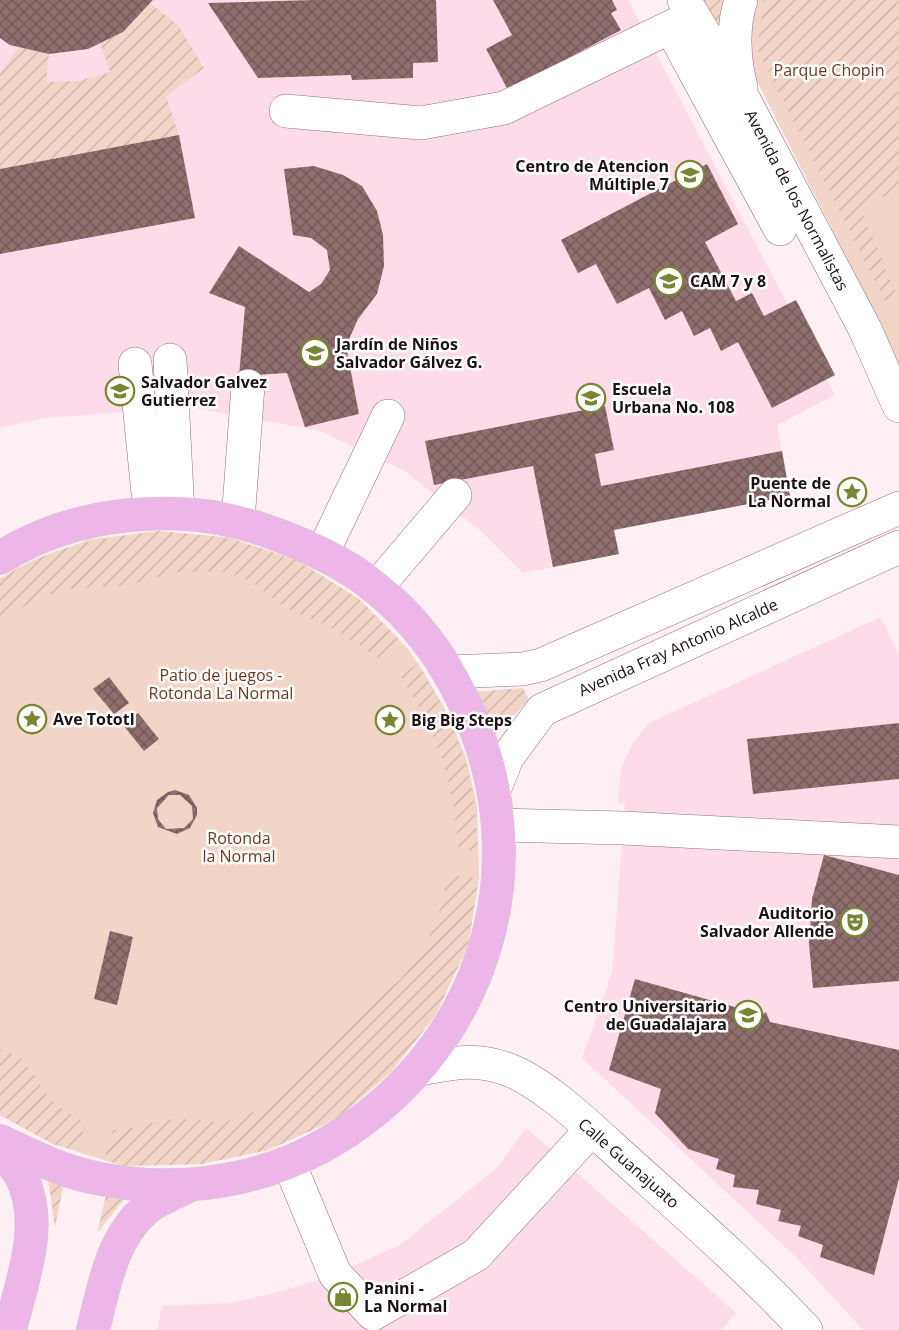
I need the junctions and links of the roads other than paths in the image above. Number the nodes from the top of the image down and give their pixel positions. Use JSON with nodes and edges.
{"nodes":[{"id":1,"x":741,"y":0,"type":"edge"},
{"id":2,"x":683,"y":15,"type":"edge"},
{"id":3,"x":743,"y":98,"type":"junction"},
{"id":4,"x":286,"y":111,"type":"dead end"},
{"id":5,"x":780,"y":229,"type":"dead end"},
{"id":6,"x":170,"y":360,"type":"dead end"},
{"id":7,"x":135,"y":364,"type":"dead end"},
{"id":8,"x":248,"y":386,"type":"dead end"},
{"id":9,"x":899,"y":406,"type":"edge"},
{"id":10,"x":388,"y":416,"type":"dead end"},
{"id":11,"x":455,"y":495,"type":"dead end"},
{"id":12,"x":899,"y":508,"type":"edge"},
{"id":13,"x":164,"y":513,"type":"junction"},
{"id":14,"x":238,"y":521,"type":"junction"},
{"id":15,"x":899,"y":547,"type":"edge"},
{"id":16,"x":322,"y":554,"type":"junction"},
{"id":17,"x":0,"y":558,"type":"edge"},
{"id":18,"x":376,"y":588,"type":"junction"},
{"id":19,"x":449,"y":672,"type":"junction"},
{"id":20,"x":495,"y":788,"type":"junction"},
{"id":21,"x":499,"y":825,"type":"junction"},
{"id":22,"x":899,"y":842,"type":"edge"},
{"id":23,"x":420,"y":1069,"type":"junction"},
{"id":24,"x":592,"y":1129,"type":"junction"},
{"id":25,"x":0,"y":1141,"type":"edge"},
{"id":26,"x":0,"y":1148,"type":"edge"},
{"id":27,"x":289,"y":1163,"type":"junction"},
{"id":28,"x":189,"y":1185,"type":"junction"},
{"id":29,"x":10,"y":1330,"type":"edge"},
{"id":30,"x":93,"y":1330,"type":"edge"},
{"id":31,"x":806,"y":1330,"type":"edge"}],
"edges":[{"from":1,"to":3,"type":"street"},
{"from":2,"to":3,"type":"street","name":"Avenida de los Normalistas"},
{"from":2,"to":4,"type":"street"},
{"from":2,"to":5,"type":"street"},
{"from":3,"to":9,"type":"street","name":"Avenida de los Normalistas"},
{"from":6,"to":13,"type":"street"},
{"from":7,"to":13,"type":"street"},
{"from":8,"to":14,"type":"street"},
{"from":10,"to":16,"type":"street"},
{"from":11,"to":18,"type":"street"},
{"from":12,"to":19,"type":"street"},
{"from":13,"to":14,"type":"main road"},
{"from":13,"to":17,"type":"main road"},
{"from":14,"to":16,"type":"main road"},
{"from":15,"to":20,"type":"street","name":"Avenida Fray Antonio Alcalde"},
{"from":16,"to":18,"type":"main road"},
{"from":18,"to":19,"type":"main road"},
{"from":19,"to":20,"type":"main road"},
{"from":20,"to":21,"type":"main road"},
{"from":21,"to":22,"type":"street"},
{"from":21,"to":23,"type":"main road"},
{"from":23,"to":24,"type":"street","name":"Calle Guanajuato"},
{"from":23,"to":27,"type":"main road"},
{"from":24,"to":27,"type":"street"},
{"from":24,"to":31,"type":"street","name":"Calle Guanajuato"},
{"from":25,"to":28,"type":"main road"},
{"from":26,"to":29,"type":"main road"},
{"from":27,"to":28,"type":"main road"},
{"from":28,"to":30,"type":"main road"}]}
